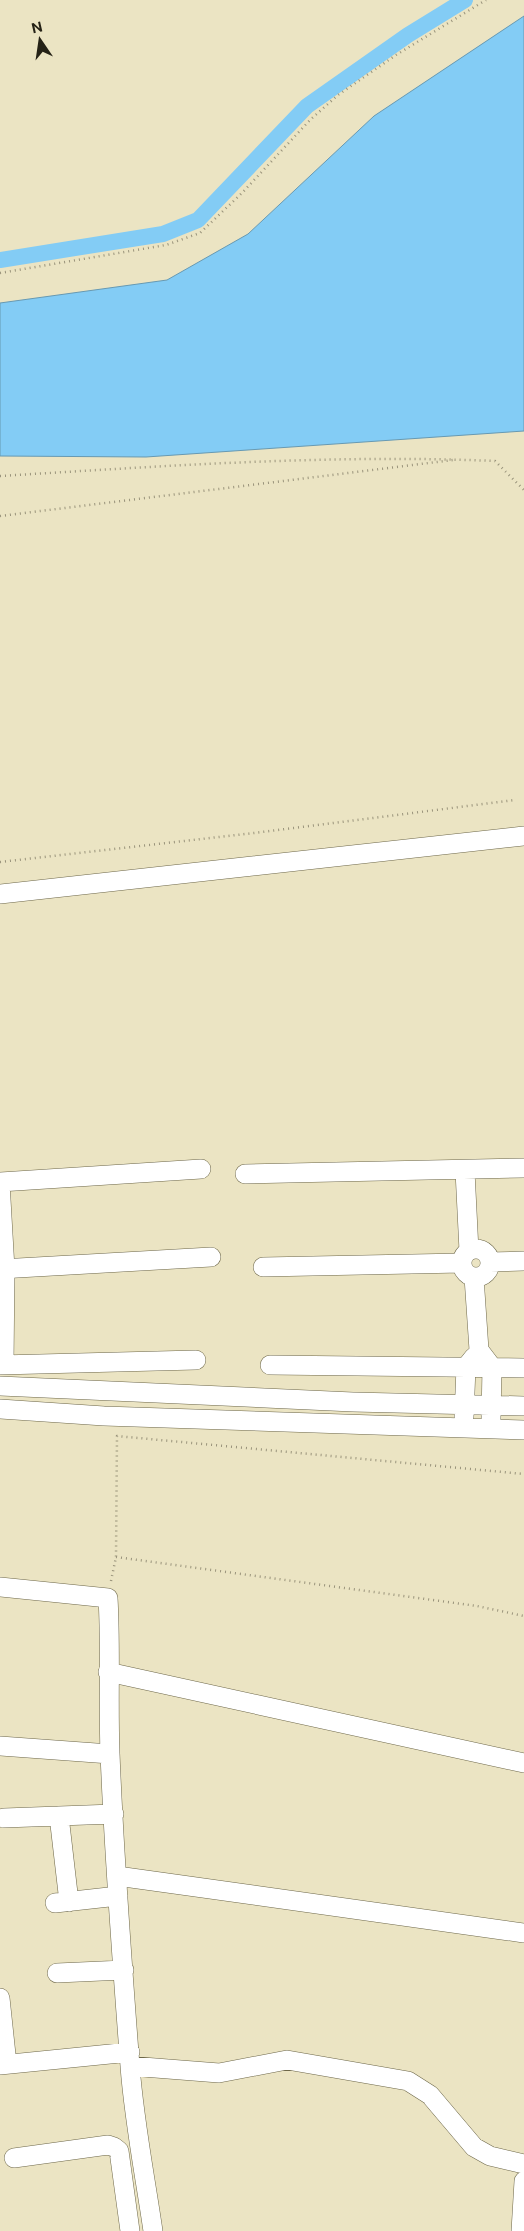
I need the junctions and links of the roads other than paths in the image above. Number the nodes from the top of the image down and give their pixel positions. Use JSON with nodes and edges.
{"nodes":[{"id":1,"x":524,"y":836,"type":"edge"},
{"id":2,"x":0,"y":894,"type":"edge"},
{"id":3,"x":524,"y":1168,"type":"edge"},
{"id":4,"x":200,"y":1169,"type":"dead end"},
{"id":5,"x":465,"y":1171,"type":"junction"},
{"id":6,"x":245,"y":1174,"type":"dead end"},
{"id":7,"x":0,"y":1182,"type":"edge"},
{"id":8,"x":211,"y":1257,"type":"dead end"},
{"id":9,"x":524,"y":1261,"type":"edge"},
{"id":10,"x":468,"y":1264,"type":"junction"},
{"id":11,"x":263,"y":1267,"type":"dead end"},
{"id":12,"x":3,"y":1269,"type":"edge"},
{"id":13,"x":479,"y":1350,"type":"junction"},
{"id":14,"x":196,"y":1360,"type":"dead end"},
{"id":15,"x":2,"y":1365,"type":"edge"},
{"id":16,"x":270,"y":1365,"type":"dead end"},
{"id":17,"x":466,"y":1367,"type":"junction"},
{"id":18,"x":492,"y":1368,"type":"junction"},
{"id":19,"x":524,"y":1368,"type":"edge"},
{"id":20,"x":8,"y":1387,"type":"edge"},
{"id":21,"x":465,"y":1406,"type":"junction"},
{"id":22,"x":492,"y":1406,"type":"junction"},
{"id":23,"x":524,"y":1406,"type":"edge"},
{"id":24,"x":7,"y":1409,"type":"edge"},
{"id":25,"x":464,"y":1426,"type":"junction"},
{"id":26,"x":491,"y":1428,"type":"junction"},
{"id":27,"x":524,"y":1430,"type":"edge"},
{"id":28,"x":0,"y":1587,"type":"edge"},
{"id":29,"x":108,"y":1672,"type":"junction"},
{"id":30,"x":0,"y":1746,"type":"edge"},
{"id":31,"x":110,"y":1754,"type":"junction"},
{"id":32,"x":524,"y":1763,"type":"edge"},
{"id":33,"x":114,"y":1814,"type":"junction"},
{"id":34,"x":59,"y":1816,"type":"junction"},
{"id":35,"x":4,"y":1818,"type":"dead end"},
{"id":36,"x":117,"y":1876,"type":"junction"},
{"id":37,"x":118,"y":1896,"type":"junction"},
{"id":38,"x":524,"y":1933,"type":"edge"},
{"id":39,"x":124,"y":1970,"type":"junction"},
{"id":40,"x":57,"y":1973,"type":"dead end"},
{"id":41,"x":0,"y":1998,"type":"edge"},
{"id":42,"x":130,"y":2059,"type":"junction"},
{"id":43,"x":4,"y":2064,"type":"edge"},
{"id":44,"x":14,"y":2158,"type":"dead end"},
{"id":45,"x":524,"y":2164,"type":"edge"},
{"id":46,"x":524,"y":2181,"type":"edge"},
{"id":47,"x":130,"y":2231,"type":"edge"},
{"id":48,"x":153,"y":2231,"type":"edge"},
{"id":49,"x":521,"y":2231,"type":"edge"}],
"edges":[{"from":1,"to":2,"type":"street"},
{"from":3,"to":5,"type":"street"},
{"from":4,"to":7,"type":"street"},
{"from":5,"to":6,"type":"street"},
{"from":5,"to":10,"type":"street"},
{"from":7,"to":12,"type":"street"},
{"from":8,"to":12,"type":"street"},
{"from":9,"to":10,"type":"street"},
{"from":10,"to":11,"type":"street"},
{"from":10,"to":13,"type":"street"},
{"from":12,"to":15,"type":"street"},
{"from":13,"to":17,"type":"street"},
{"from":13,"to":18,"type":"street"},
{"from":14,"to":15,"type":"street"},
{"from":16,"to":17,"type":"street"},
{"from":17,"to":18,"type":"street"},
{"from":17,"to":21,"type":"street"},
{"from":18,"to":19,"type":"street"},
{"from":18,"to":22,"type":"street"},
{"from":20,"to":21,"type":"street"},
{"from":20,"to":24,"type":"street"},
{"from":21,"to":22,"type":"street"},
{"from":21,"to":25,"type":"street"},
{"from":22,"to":23,"type":"street"},
{"from":22,"to":26,"type":"street"},
{"from":24,"to":25,"type":"street"},
{"from":25,"to":26,"type":"street"},
{"from":26,"to":27,"type":"street"},
{"from":28,"to":29,"type":"street"},
{"from":29,"to":31,"type":"street"},
{"from":29,"to":32,"type":"street"},
{"from":30,"to":31,"type":"street"},
{"from":31,"to":33,"type":"street"},
{"from":33,"to":34,"type":"street"},
{"from":33,"to":36,"type":"street"},
{"from":34,"to":35,"type":"street"},
{"from":34,"to":37,"type":"street"},
{"from":36,"to":37,"type":"street"},
{"from":36,"to":38,"type":"street"},
{"from":37,"to":39,"type":"street"},
{"from":39,"to":40,"type":"street"},
{"from":39,"to":42,"type":"street"},
{"from":41,"to":43,"type":"street"},
{"from":42,"to":43,"type":"street"},
{"from":42,"to":45,"type":"street"},
{"from":42,"to":48,"type":"street"},
{"from":44,"to":47,"type":"street"},
{"from":46,"to":49,"type":"street"}]}
